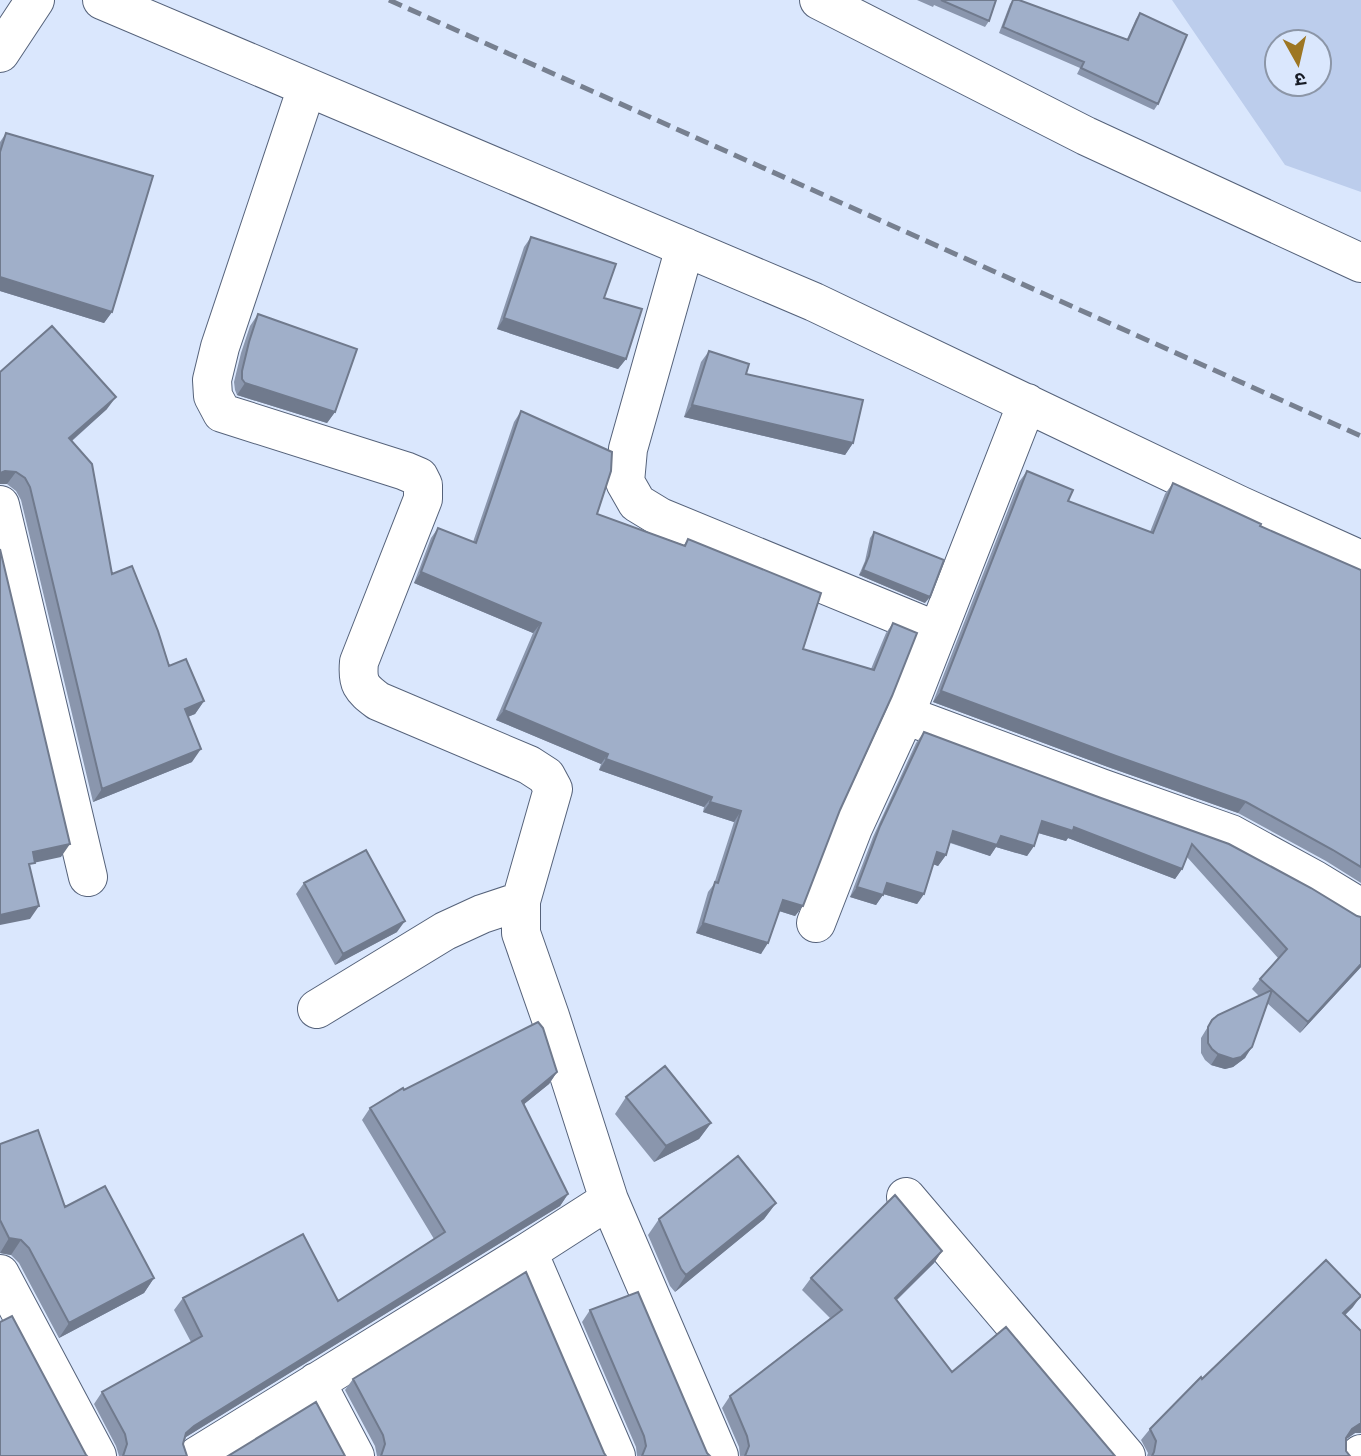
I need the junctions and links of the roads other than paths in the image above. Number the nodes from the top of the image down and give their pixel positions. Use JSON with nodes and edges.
{"nodes":[{"id":1,"x":35,"y":0,"type":"edge"},
{"id":2,"x":102,"y":0,"type":"edge"},
{"id":3,"x":819,"y":0,"type":"edge"},
{"id":4,"x":0,"y":53,"type":"edge"},
{"id":5,"x":307,"y":87,"type":"junction"},
{"id":6,"x":685,"y":247,"type":"junction"},
{"id":7,"x":1361,"y":263,"type":"edge"},
{"id":8,"x":1027,"y":403,"type":"junction"},
{"id":9,"x":0,"y":505,"type":"edge"},
{"id":10,"x":1361,"y":560,"type":"edge"},
{"id":11,"x":937,"y":632,"type":"junction"},
{"id":12,"x":905,"y":715,"type":"junction"},
{"id":13,"x":88,"y":877,"type":"dead end"},
{"id":14,"x":521,"y":901,"type":"junction"},
{"id":15,"x":1361,"y":908,"type":"edge"},
{"id":16,"x":816,"y":923,"type":"dead end"},
{"id":17,"x":317,"y":1009,"type":"dead end"},
{"id":18,"x":906,"y":1197,"type":"dead end"},
{"id":19,"x":609,"y":1200,"type":"junction"},
{"id":20,"x":528,"y":1252,"type":"junction"},
{"id":21,"x":0,"y":1274,"type":"edge"},
{"id":22,"x":316,"y":1382,"type":"junction"},
{"id":23,"x":97,"y":1456,"type":"edge"},
{"id":24,"x":197,"y":1456,"type":"edge"},
{"id":25,"x":355,"y":1456,"type":"edge"},
{"id":26,"x":616,"y":1456,"type":"edge"},
{"id":27,"x":719,"y":1456,"type":"edge"},
{"id":28,"x":1126,"y":1456,"type":"edge"}],
"edges":[{"from":1,"to":4,"type":"street"},
{"from":2,"to":5,"type":"street"},
{"from":3,"to":7,"type":"street"},
{"from":5,"to":6,"type":"street"},
{"from":5,"to":14,"type":"street"},
{"from":6,"to":8,"type":"street"},
{"from":6,"to":11,"type":"street"},
{"from":8,"to":10,"type":"street"},
{"from":8,"to":11,"type":"street"},
{"from":9,"to":13,"type":"street"},
{"from":11,"to":12,"type":"street"},
{"from":12,"to":15,"type":"street"},
{"from":12,"to":16,"type":"street"},
{"from":14,"to":17,"type":"street"},
{"from":14,"to":19,"type":"street"},
{"from":18,"to":28,"type":"street"},
{"from":19,"to":20,"type":"street"},
{"from":19,"to":27,"type":"street"},
{"from":20,"to":22,"type":"street"},
{"from":20,"to":26,"type":"street"},
{"from":21,"to":23,"type":"street"},
{"from":22,"to":24,"type":"street"},
{"from":22,"to":25,"type":"street"}]}
